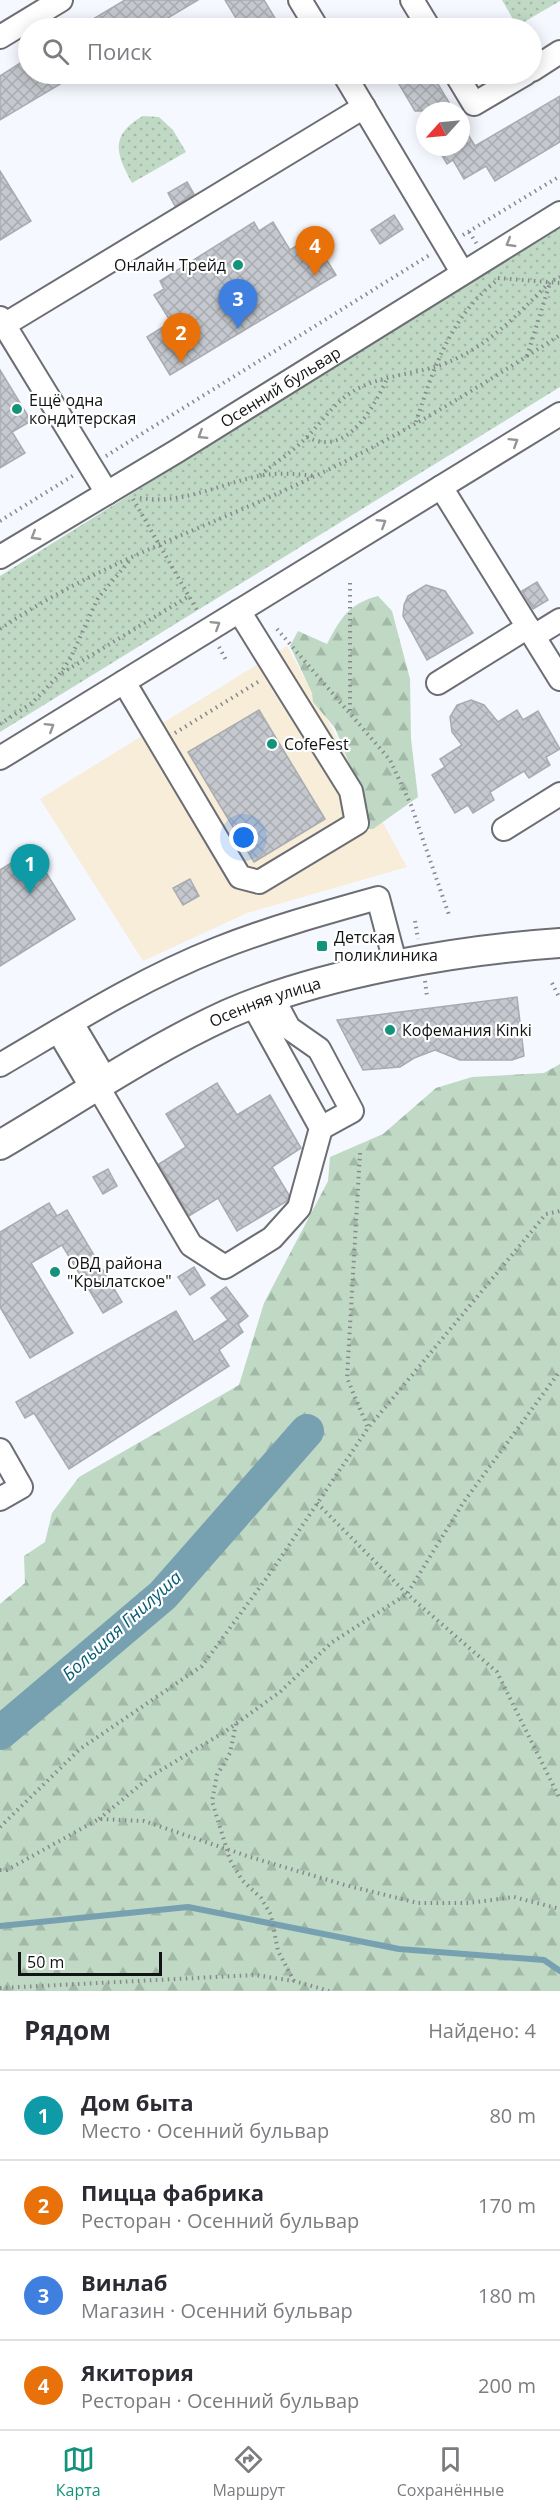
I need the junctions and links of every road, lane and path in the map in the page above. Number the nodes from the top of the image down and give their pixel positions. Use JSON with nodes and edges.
{"nodes":[{"id":1,"x":61,"y":0,"type":"edge"},
{"id":2,"x":300,"y":0,"type":"edge"},
{"id":3,"x":31,"y":18,"type":"edge"},
{"id":4,"x":311,"y":18,"type":"edge"},
{"id":5,"x":18,"y":26,"type":"edge"},
{"id":6,"x":0,"y":37,"type":"edge"},
{"id":7,"x":560,"y":52,"type":"edge"},
{"id":8,"x":542,"y":63,"type":"edge"},
{"id":9,"x":350,"y":84,"type":"edge"},
{"id":10,"x":462,"y":84,"type":"edge"},
{"id":11,"x":508,"y":84,"type":"edge"},
{"id":12,"x":364,"y":107,"type":"junction"},
{"id":13,"x":560,"y":176,"type":"edge"},
{"id":14,"x":560,"y":213,"type":"edge"},
{"id":15,"x":446,"y":245,"type":"junction"},
{"id":16,"x":462,"y":272,"type":"junction"},
{"id":17,"x":560,"y":277,"type":"edge"},
{"id":18,"x":550,"y":282,"type":"junction"},
{"id":19,"x":560,"y":283,"type":"edge"},
{"id":20,"x":2,"y":322,"type":"edge"},
{"id":21,"x":560,"y":335,"type":"edge"},
{"id":22,"x":526,"y":358,"type":"junction"},
{"id":23,"x":436,"y":366,"type":"junction"},
{"id":24,"x":387,"y":378,"type":"junction"},
{"id":25,"x":560,"y":414,"type":"edge"},
{"id":26,"x":416,"y":423,"type":"junction"},
{"id":27,"x":307,"y":437,"type":"junction"},
{"id":28,"x":90,"y":466,"type":"junction"},
{"id":29,"x":260,"y":476,"type":"junction"},
{"id":30,"x":316,"y":476,"type":"junction"},
{"id":31,"x":441,"y":487,"type":"junction"},
{"id":32,"x":107,"y":493,"type":"junction"},
{"id":33,"x":0,"y":521,"type":"edge"},
{"id":34,"x":160,"y":547,"type":"junction"},
{"id":35,"x":0,"y":557,"type":"edge"},
{"id":36,"x":133,"y":557,"type":"junction"},
{"id":37,"x":350,"y":583,"type":"dead end"},
{"id":38,"x":189,"y":596,"type":"junction"},
{"id":39,"x":239,"y":611,"type":"junction"},
{"id":40,"x":560,"y":620,"type":"edge"},
{"id":41,"x":0,"y":629,"type":"edge"},
{"id":42,"x":277,"y":629,"type":"dead end"},
{"id":43,"x":209,"y":630,"type":"junction"},
{"id":44,"x":531,"y":632,"type":"junction"},
{"id":45,"x":226,"y":660,"type":"dead end"},
{"id":46,"x":277,"y":670,"type":"junction"},
{"id":47,"x":59,"y":675,"type":"junction"},
{"id":48,"x":560,"y":679,"type":"edge"},
{"id":49,"x":124,"y":682,"type":"junction"},
{"id":50,"x":438,"y":683,"type":"dead end"},
{"id":51,"x":350,"y":716,"type":"junction"},
{"id":52,"x":0,"y":724,"type":"edge"},
{"id":53,"x":160,"y":743,"type":"junction"},
{"id":54,"x":0,"y":758,"type":"edge"},
{"id":55,"x":560,"y":794,"type":"edge"},
{"id":56,"x":504,"y":829,"type":"dead end"},
{"id":57,"x":449,"y":915,"type":"dead end"},
{"id":58,"x":560,"y":943,"type":"edge"},
{"id":59,"x":396,"y":966,"type":"junction"},
{"id":60,"x":552,"y":983,"type":"dead end"},
{"id":61,"x":560,"y":999,"type":"edge"},
{"id":62,"x":263,"y":1001,"type":"junction"},
{"id":63,"x":65,"y":1027,"type":"junction"},
{"id":64,"x":0,"y":1065,"type":"edge"},
{"id":65,"x":99,"y":1086,"type":"junction"},
{"id":66,"x":321,"y":1128,"type":"junction"},
{"id":67,"x":0,"y":1145,"type":"edge"},
{"id":68,"x":360,"y":1153,"type":"dead end"},
{"id":69,"x":560,"y":1211,"type":"edge"},
{"id":70,"x":560,"y":1371,"type":"edge"},
{"id":71,"x":368,"y":1428,"type":"junction"},
{"id":72,"x":0,"y":1450,"type":"edge"},
{"id":73,"x":0,"y":1499,"type":"edge"},
{"id":74,"x":317,"y":1503,"type":"junction"},
{"id":75,"x":407,"y":1594,"type":"junction"},
{"id":76,"x":236,"y":1723,"type":"junction"},
{"id":77,"x":560,"y":1799,"type":"edge"},
{"id":78,"x":99,"y":1819,"type":"junction"},
{"id":79,"x":0,"y":1827,"type":"edge"},
{"id":80,"x":227,"y":1849,"type":"junction"},
{"id":81,"x":0,"y":1870,"type":"edge"},
{"id":82,"x":560,"y":1909,"type":"edge"},
{"id":83,"x":294,"y":1981,"type":"junction"},
{"id":84,"x":0,"y":1988,"type":"edge"},
{"id":85,"x":329,"y":1991,"type":"edge"}],
"edges":[{"from":1,"to":3,"type":"street"},
{"from":2,"to":4,"type":"street"},
{"from":5,"to":6,"type":"street"},
{"from":7,"to":8,"type":"street"},
{"from":9,"to":12,"type":"street"},
{"from":10,"to":11,"type":"street"},
{"from":12,"to":15,"type":"street"},
{"from":12,"to":20,"type":"street"},
{"from":13,"to":15,"type":"path"},
{"from":14,"to":16,"type":"street","name":"Осенний бульвар","one_way":true},
{"from":15,"to":16,"type":"street"},
{"from":15,"to":28,"type":"path"},
{"from":16,"to":32,"type":"street","name":"Осенний бульвар","one_way":true},
{"from":17,"to":18,"type":"path"},
{"from":18,"to":19,"type":"path"},
{"from":18,"to":22,"type":"path"},
{"from":18,"to":23,"type":"path"},
{"from":18,"to":23,"type":"path"},
{"from":20,"to":28,"type":"street"},
{"from":21,"to":22,"type":"path"},
{"from":22,"to":26,"type":"path"},
{"from":23,"to":24,"type":"path"},
{"from":23,"to":26,"type":"path"},
{"from":24,"to":27,"type":"path"},
{"from":24,"to":27,"type":"path"},
{"from":31,"to":25,"type":"street","one_way":true},
{"from":26,"to":30,"type":"path"},
{"from":27,"to":29,"type":"path"},
{"from":28,"to":32,"type":"street"},
{"from":28,"to":33,"type":"path"},
{"from":29,"to":30,"type":"path"},
{"from":29,"to":34,"type":"path"},
{"from":30,"to":34,"type":"path"},
{"from":39,"to":31,"type":"street","one_way":true},
{"from":31,"to":44,"type":"street"},
{"from":32,"to":35,"type":"street","name":"Осенний бульвар","one_way":true},
{"from":34,"to":36,"type":"path"},
{"from":34,"to":38,"type":"path"},
{"from":36,"to":41,"type":"path"},
{"from":36,"to":47,"type":"path"},
{"from":37,"to":51,"type":"path"},
{"from":38,"to":43,"type":"path"},
{"from":38,"to":47,"type":"path"},
{"from":43,"to":39,"type":"street","one_way":true},
{"from":39,"to":46,"type":"street"},
{"from":40,"to":44,"type":"street"},
{"from":42,"to":51,"type":"path"},
{"from":43,"to":45,"type":"path"},
{"from":43,"to":49,"type":"street"},
{"from":44,"to":48,"type":"street"},
{"from":44,"to":50,"type":"street"},
{"from":46,"to":53,"type":"path"},
{"from":46,"to":53,"type":"street"},
{"from":47,"to":52,"type":"path"},
{"from":49,"to":53,"type":"street"},
{"from":54,"to":49,"type":"street","one_way":true},
{"from":51,"to":57,"type":"path"},
{"from":55,"to":56,"type":"street"},
{"from":58,"to":59,"type":"main road","name":"Осенняя улица"},
{"from":59,"to":62,"type":"main road","name":"Осенняя улица"},
{"from":59,"to":63,"type":"street"},
{"from":60,"to":61,"type":"path"},
{"from":62,"to":65,"type":"main road","name":"Осенняя улица"},
{"from":62,"to":66,"type":"street"},
{"from":62,"to":66,"type":"street"},
{"from":63,"to":64,"type":"street"},
{"from":63,"to":65,"type":"street"},
{"from":65,"to":66,"type":"street"},
{"from":65,"to":67,"type":"main road","name":"Осенняя улица"},
{"from":68,"to":71,"type":"path"},
{"from":69,"to":71,"type":"path"},
{"from":70,"to":75,"type":"path"},
{"from":71,"to":74,"type":"path"},
{"from":72,"to":73,"type":"street"},
{"from":74,"to":75,"type":"path"},
{"from":74,"to":79,"type":"path"},
{"from":75,"to":76,"type":"path"},
{"from":75,"to":77,"type":"path"},
{"from":76,"to":78,"type":"path"},
{"from":76,"to":80,"type":"path"},
{"from":78,"to":80,"type":"path"},
{"from":78,"to":81,"type":"path"},
{"from":80,"to":82,"type":"path"},
{"from":80,"to":83,"type":"path"},
{"from":83,"to":84,"type":"path"},
{"from":83,"to":85,"type":"path"}]}
